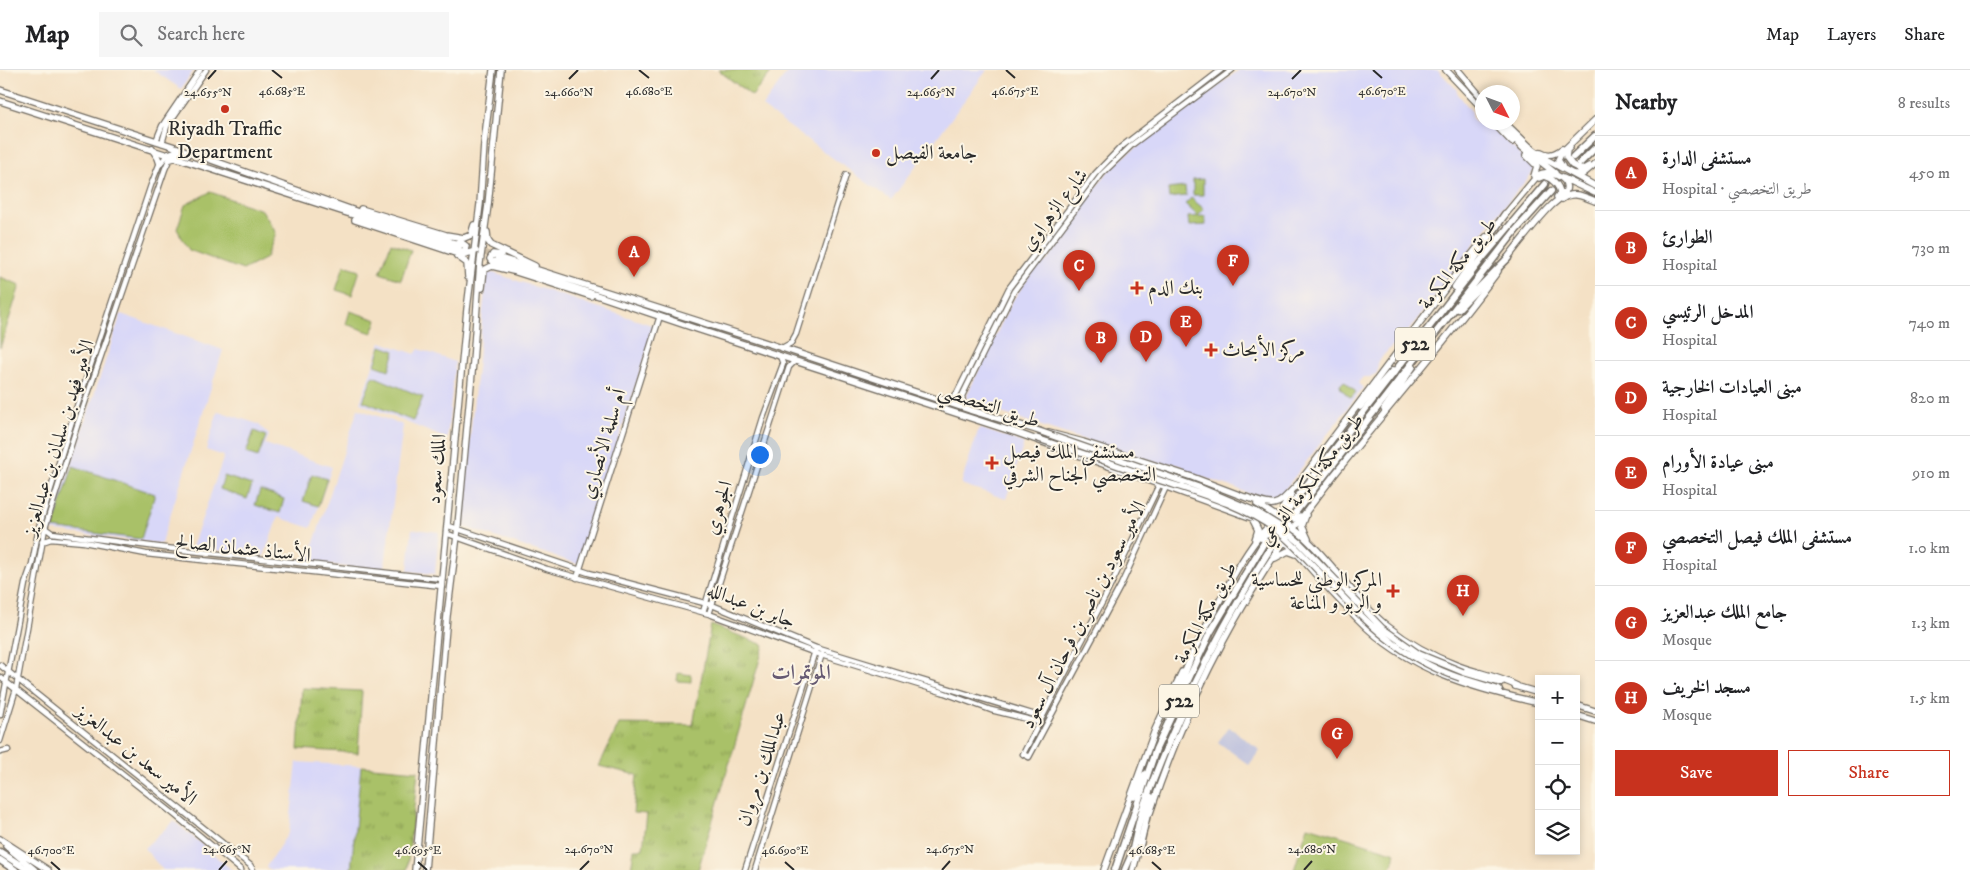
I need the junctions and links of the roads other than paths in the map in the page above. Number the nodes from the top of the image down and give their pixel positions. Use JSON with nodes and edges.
{"nodes":[{"id":1,"x":200,"y":70,"type":"edge"},
{"id":2,"x":206,"y":70,"type":"edge"},
{"id":3,"x":493,"y":70,"type":"edge"},
{"id":4,"x":501,"y":70,"type":"edge"},
{"id":5,"x":1222,"y":70,"type":"edge"},
{"id":6,"x":1232,"y":70,"type":"edge"},
{"id":7,"x":1446,"y":70,"type":"edge"},
{"id":8,"x":1458,"y":70,"type":"edge"},
{"id":9,"x":1475,"y":89,"type":"edge"},
{"id":10,"x":0,"y":90,"type":"edge"},
{"id":11,"x":1475,"y":101,"type":"edge"},
{"id":12,"x":0,"y":102,"type":"edge"},
{"id":13,"x":1595,"y":120,"type":"edge"},
{"id":14,"x":1500,"y":130,"type":"edge"},
{"id":15,"x":1507,"y":130,"type":"edge"},
{"id":16,"x":1512,"y":130,"type":"edge"},
{"id":17,"x":1517,"y":130,"type":"edge"},
{"id":18,"x":1580,"y":134,"type":"junction"},
{"id":19,"x":1595,"y":136,"type":"edge"},
{"id":20,"x":159,"y":142,"type":"junction"},
{"id":21,"x":1595,"y":148,"type":"edge"},
{"id":22,"x":152,"y":149,"type":"junction"},
{"id":23,"x":168,"y":154,"type":"junction"},
{"id":24,"x":1573,"y":157,"type":"tunnel mouth"},
{"id":25,"x":178,"y":158,"type":"junction"},
{"id":26,"x":1580,"y":163,"type":"tunnel mouth"},
{"id":27,"x":159,"y":164,"type":"junction"},
{"id":28,"x":1595,"y":164,"type":"edge"},
{"id":29,"x":229,"y":166,"type":"junction"},
{"id":30,"x":165,"y":169,"type":"junction"},
{"id":31,"x":1568,"y":172,"type":"junction"},
{"id":32,"x":1595,"y":172,"type":"edge"},
{"id":33,"x":846,"y":175,"type":"dead end"},
{"id":34,"x":1562,"y":178,"type":"junction"},
{"id":35,"x":1545,"y":184,"type":"tunnel mouth"},
{"id":36,"x":1595,"y":186,"type":"edge"},
{"id":37,"x":1551,"y":191,"type":"tunnel mouth"},
{"id":38,"x":1595,"y":193,"type":"edge"},
{"id":39,"x":318,"y":201,"type":"junction"},
{"id":40,"x":1595,"y":201,"type":"edge"},
{"id":41,"x":480,"y":204,"type":"junction"},
{"id":42,"x":488,"y":205,"type":"junction"},
{"id":43,"x":1550,"y":207,"type":"junction"},
{"id":44,"x":1506,"y":214,"type":"junction"},
{"id":45,"x":446,"y":235,"type":"junction"},
{"id":46,"x":442,"y":249,"type":"junction"},
{"id":47,"x":478,"y":255,"type":"junction"},
{"id":48,"x":1508,"y":258,"type":"junction"},
{"id":49,"x":534,"y":266,"type":"junction"},
{"id":50,"x":513,"y":271,"type":"junction"},
{"id":51,"x":638,"y":303,"type":"junction"},
{"id":52,"x":468,"y":309,"type":"junction"},
{"id":53,"x":476,"y":310,"type":"junction"},
{"id":54,"x":660,"y":319,"type":"junction"},
{"id":55,"x":1434,"y":319,"type":"junction"},
{"id":56,"x":697,"y":329,"type":"junction"},
{"id":57,"x":1435,"y":334,"type":"junction"},
{"id":58,"x":782,"y":348,"type":"junction"},
{"id":59,"x":1411,"y":349,"type":"junction"},
{"id":60,"x":780,"y":356,"type":"junction"},
{"id":61,"x":795,"y":361,"type":"junction"},
{"id":62,"x":966,"y":380,"type":"junction"},
{"id":63,"x":939,"y":399,"type":"junction"},
{"id":64,"x":970,"y":410,"type":"junction"},
{"id":65,"x":71,"y":424,"type":"junction"},
{"id":66,"x":77,"y":426,"type":"junction"},
{"id":67,"x":1036,"y":430,"type":"junction"},
{"id":68,"x":1012,"y":431,"type":"junction"},
{"id":69,"x":1330,"y":441,"type":"junction"},
{"id":70,"x":1352,"y":450,"type":"junction"},
{"id":71,"x":1299,"y":483,"type":"junction"},
{"id":72,"x":1163,"y":486,"type":"junction"},
{"id":73,"x":1246,"y":497,"type":"junction"},
{"id":74,"x":1316,"y":498,"type":"junction"},
{"id":75,"x":1289,"y":508,"type":"dead end"},
{"id":76,"x":1295,"y":513,"type":"dead end"},
{"id":77,"x":1252,"y":517,"type":"junction"},
{"id":78,"x":449,"y":526,"type":"junction"},
{"id":79,"x":1267,"y":527,"type":"junction"},
{"id":80,"x":45,"y":528,"type":"junction"},
{"id":81,"x":457,"y":528,"type":"junction"},
{"id":82,"x":1293,"y":529,"type":"junction"},
{"id":83,"x":52,"y":533,"type":"junction"},
{"id":84,"x":448,"y":534,"type":"junction"},
{"id":85,"x":457,"y":536,"type":"junction"},
{"id":86,"x":51,"y":539,"type":"junction"},
{"id":87,"x":1265,"y":541,"type":"dead end"},
{"id":88,"x":1285,"y":541,"type":"junction"},
{"id":89,"x":42,"y":542,"type":"junction"},
{"id":90,"x":1311,"y":545,"type":"junction"},
{"id":91,"x":1272,"y":546,"type":"dead end"},
{"id":92,"x":1250,"y":550,"type":"junction"},
{"id":93,"x":1302,"y":558,"type":"junction"},
{"id":94,"x":1270,"y":562,"type":"junction"},
{"id":95,"x":580,"y":570,"type":"junction"},
{"id":96,"x":577,"y":578,"type":"junction"},
{"id":97,"x":442,"y":579,"type":"junction"},
{"id":98,"x":442,"y":586,"type":"junction"},
{"id":99,"x":706,"y":603,"type":"junction"},
{"id":100,"x":712,"y":605,"type":"junction"},
{"id":101,"x":703,"y":612,"type":"junction"},
{"id":102,"x":709,"y":614,"type":"junction"},
{"id":103,"x":816,"y":650,"type":"junction"},
{"id":104,"x":822,"y":652,"type":"junction"},
{"id":105,"x":1216,"y":656,"type":"junction"},
{"id":106,"x":1191,"y":657,"type":"junction"},
{"id":107,"x":0,"y":665,"type":"edge"},
{"id":108,"x":9,"y":672,"type":"junction"},
{"id":109,"x":1462,"y":675,"type":"junction"},
{"id":110,"x":0,"y":677,"type":"edge"},
{"id":111,"x":18,"y":680,"type":"junction"},
{"id":112,"x":7,"y":683,"type":"junction"},
{"id":113,"x":1517,"y":686,"type":"junction"},
{"id":114,"x":16,"y":689,"type":"junction"},
{"id":115,"x":1535,"y":692,"type":"edge"},
{"id":116,"x":1535,"y":702,"type":"edge"},
{"id":117,"x":1535,"y":702,"type":"edge"},
{"id":118,"x":1580,"y":706,"type":"edge"},
{"id":119,"x":1595,"y":711,"type":"edge"},
{"id":120,"x":0,"y":715,"type":"edge"},
{"id":121,"x":1580,"y":716,"type":"edge"},
{"id":122,"x":1042,"y":717,"type":"junction"},
{"id":123,"x":1595,"y":721,"type":"edge"},
{"id":124,"x":1039,"y":722,"type":"junction"},
{"id":125,"x":1171,"y":738,"type":"junction"},
{"id":126,"x":0,"y":741,"type":"edge"},
{"id":127,"x":1156,"y":749,"type":"junction"},
{"id":128,"x":8,"y":750,"type":"dead end"},
{"id":129,"x":0,"y":752,"type":"edge"},
{"id":130,"x":1161,"y":760,"type":"junction"},
{"id":131,"x":1123,"y":822,"type":"junction"},
{"id":132,"x":757,"y":831,"type":"junction"},
{"id":133,"x":766,"y":833,"type":"junction"},
{"id":134,"x":0,"y":840,"type":"edge"},
{"id":135,"x":1140,"y":845,"type":"junction"},
{"id":136,"x":0,"y":852,"type":"edge"},
{"id":137,"x":0,"y":860,"type":"edge"},
{"id":138,"x":15,"y":870,"type":"edge"},
{"id":139,"x":28,"y":870,"type":"edge"},
{"id":140,"x":35,"y":870,"type":"edge"},
{"id":141,"x":48,"y":870,"type":"edge"},
{"id":142,"x":242,"y":870,"type":"edge"},
{"id":143,"x":253,"y":870,"type":"edge"},
{"id":144,"x":415,"y":870,"type":"edge"},
{"id":145,"x":426,"y":870,"type":"edge"},
{"id":146,"x":745,"y":870,"type":"edge"},
{"id":147,"x":755,"y":870,"type":"edge"},
{"id":148,"x":1104,"y":870,"type":"edge"},
{"id":149,"x":1115,"y":870,"type":"edge"},
{"id":150,"x":1126,"y":870,"type":"edge"},
{"id":151,"x":1133,"y":870,"type":"edge"}],
"edges":[{"from":1,"to":20,"type":"street"},
{"from":2,"to":20,"type":"street"},
{"from":3,"to":41,"type":"main road","name":"الملك سعود"},
{"from":4,"to":42,"type":"main road","name":"الملك سعود"},
{"from":5,"to":62,"type":"street"},
{"from":6,"to":62,"type":"street","name":"شارع الزهراوي"},
{"from":7,"to":11,"type":"main road"},
{"from":8,"to":9,"type":"main road"},
{"from":10,"to":20,"type":"main road"},
{"from":12,"to":22,"type":"main road"},
{"from":13,"to":18,"type":"main road"},
{"from":14,"to":44,"type":"main road"},
{"from":15,"to":34,"type":"main road"},
{"from":16,"to":31,"type":"main road"},
{"from":17,"to":18,"type":"main road"},
{"from":18,"to":28,"type":"main road"},
{"from":18,"to":31,"type":"main road"},
{"from":19,"to":24,"type":"highway"},
{"from":20,"to":29,"type":"main road"},
{"from":21,"to":26,"type":"highway"},
{"from":22,"to":23,"type":"main road"},
{"from":22,"to":27,"type":"main road"},
{"from":23,"to":25,"type":"main road"},
{"from":23,"to":27,"type":"street","name":"الأمير فهد بن سلمان بن عبدالعزيز"},
{"from":23,"to":29,"type":"main road"},
{"from":25,"to":30,"type":"street"},
{"from":25,"to":39,"type":"main road"},
{"from":27,"to":30,"type":"street"},
{"from":27,"to":65,"type":"street","name":"الأمير فهد بن سلمان بن عبدالعزيز"},
{"from":28,"to":31,"type":"main road"},
{"from":28,"to":32,"type":"main road"},
{"from":29,"to":39,"type":"main road"},
{"from":30,"to":66,"type":"street","name":"الأمير فهد بن سلمان بن عبدالعزيز"},
{"from":31,"to":36,"type":"main road"},
{"from":33,"to":58,"type":"street"},
{"from":34,"to":38,"type":"main road"},
{"from":34,"to":43,"type":"main road","name":"طريق مكة المكرمة الفرعي"},
{"from":34,"to":44,"type":"main road"},
{"from":35,"to":55,"type":"highway","name":"طريق مكة المكرمة","number":"522"},
{"from":37,"to":57,"type":"highway","name":"طريق مكة المكرمة","number":"522"},
{"from":39,"to":39,"type":"main road"},
{"from":39,"to":45,"type":"main road"},
{"from":39,"to":46,"type":"main road"},
{"from":40,"to":43,"type":"main road"},
{"from":41,"to":45,"type":"main road"},
{"from":41,"to":47,"type":"main road","name":"الملك سعود"},
{"from":42,"to":47,"type":"main road","name":"الملك سعود"},
{"from":42,"to":49,"type":"main road"},
{"from":43,"to":44,"type":"main road"},
{"from":43,"to":48,"type":"main road","name":"طريق مكة المكرمة الفرعي"},
{"from":44,"to":55,"type":"highway"},
{"from":44,"to":69,"type":"main road","name":"طريق مكة المكرمة الفرعي"},
{"from":45,"to":46,"type":"main road"},
{"from":45,"to":47,"type":"main road"},
{"from":46,"to":47,"type":"main road"},
{"from":46,"to":52,"type":"main road"},
{"from":47,"to":49,"type":"main road"},
{"from":47,"to":50,"type":"main road"},
{"from":47,"to":52,"type":"main road","name":"الملك سعود"},
{"from":47,"to":53,"type":"main road","name":"الملك سعود"},
{"from":48,"to":57,"type":"highway"},
{"from":48,"to":70,"type":"main road","name":"طريق مكة المكرمة الفرعي"},
{"from":49,"to":50,"type":"main road"},
{"from":49,"to":51,"type":"main road"},
{"from":50,"to":53,"type":"main road"},
{"from":50,"to":54,"type":"main road"},
{"from":51,"to":56,"type":"main road","name":"طريق التخصصي"},
{"from":51,"to":58,"type":"main road","name":"طريق التخصصي"},
{"from":52,"to":78,"type":"main road","name":"الملك سعود"},
{"from":53,"to":81,"type":"main road","name":"الملك سعود"},
{"from":54,"to":56,"type":"main road"},
{"from":54,"to":95,"type":"street","name":"أم سلمة الأنصاري"},
{"from":55,"to":59,"type":"highway","name":"طريق مكة المكرمة","number":"522"},
{"from":56,"to":60,"type":"main road","name":"طريق التخصصي"},
{"from":57,"to":70,"type":"main road"},
{"from":57,"to":76,"type":"highway","name":"طريق مكة المكرمة","number":"522"},
{"from":58,"to":63,"type":"main road","name":"طريق التخصصي"},
{"from":59,"to":69,"type":"main road"},
{"from":59,"to":75,"type":"highway","name":"طريق مكة المكرمة","number":"522"},
{"from":60,"to":61,"type":"main road","name":"طريق التخصصي"},
{"from":60,"to":99,"type":"street","name":"الجوهري"},
{"from":61,"to":68,"type":"main road","name":"طريق التخصصي"},
{"from":61,"to":100,"type":"street","name":"الجوهري"},
{"from":62,"to":63,"type":"street"},
{"from":62,"to":64,"type":"street","name":"شارع الزهراوي"},
{"from":63,"to":64,"type":"main road","name":"طريق التخصصي"},
{"from":64,"to":67,"type":"main road","name":"طريق التخصصي"},
{"from":65,"to":66,"type":"street"},
{"from":65,"to":108,"type":"street","name":"الأمير فهد بن سلمان بن عبدالعزيز"},
{"from":66,"to":80,"type":"street","name":"الأمير فهد بن سلمان بن عبدالعزيز"},
{"from":67,"to":73,"type":"main road"},
{"from":67,"to":109,"type":"main road","name":"طريق التخصصي","bridge":true},
{"from":68,"to":72,"type":"main road"},
{"from":68,"to":109,"type":"main road","name":"طريق التخصصي","bridge":true},
{"from":69,"to":71,"type":"main road","name":"طريق مكة المكرمة الفرعي"},
{"from":70,"to":74,"type":"main road","name":"طريق مكة المكرمة الفرعي"},
{"from":71,"to":73,"type":"main road","name":"طريق مكة المكرمة الفرعي"},
{"from":71,"to":74,"type":"main road"},
{"from":72,"to":77,"type":"main road"},
{"from":72,"to":122,"type":"street","name":"الأمير سعود بن ناصر بن فرحان آل سعود"},
{"from":72,"to":124,"type":"street","name":"الأمير سعود بن ناصر بن فرحان آل سعود"},
{"from":73,"to":77,"type":"main road"},
{"from":73,"to":82,"type":"main road"},
{"from":74,"to":82,"type":"main road","name":"طريق مكة المكرمة الفرعي"},
{"from":74,"to":90,"type":"main road"},
{"from":77,"to":79,"type":"main road"},
{"from":77,"to":92,"type":"main road"},
{"from":78,"to":81,"type":"street","name":"جابر بن عبدالله"},
{"from":78,"to":84,"type":"main road","name":"الملك سعود"},
{"from":79,"to":82,"type":"main road"},
{"from":79,"to":88,"type":"main road"},
{"from":79,"to":92,"type":"main road"},
{"from":80,"to":83,"type":"street","name":"الأستاذ عثمان الصالح"},
{"from":80,"to":89,"type":"street","name":"الأمير فهد بن سلمان بن عبدالعزيز"},
{"from":81,"to":85,"type":"main road","name":"الملك سعود"},
{"from":81,"to":95,"type":"street","name":"جابر بن عبدالله"},
{"from":82,"to":88,"type":"main road","name":"طريق مكة المكرمة الفرعي"},
{"from":82,"to":90,"type":"main road"},
{"from":83,"to":86,"type":"street"},
{"from":83,"to":97,"type":"street","name":"الأستاذ عثمان الصالح"},
{"from":84,"to":85,"type":"street","name":"جابر بن عبدالله"},
{"from":84,"to":97,"type":"main road","name":"الملك سعود"},
{"from":85,"to":96,"type":"street","name":"جابر بن عبدالله"},
{"from":85,"to":145,"type":"main road","name":"الملك سعود"},
{"from":86,"to":89,"type":"street","name":"الأستاذ عثمان الصالح"},
{"from":86,"to":98,"type":"street","name":"الأستاذ عثمان الصالح"},
{"from":87,"to":127,"type":"highway","name":"طريق مكة المكرمة","number":"522"},
{"from":88,"to":93,"type":"main road"},
{"from":88,"to":94,"type":"main road","name":"طريق مكة المكرمة الفرعي"},
{"from":89,"to":111,"type":"street","name":"الأمير فهد بن سلمان بن عبدالعزيز"},
{"from":90,"to":113,"type":"main road"},
{"from":91,"to":125,"type":"highway","name":"طريق مكة المكرمة","number":"522"},
{"from":92,"to":94,"type":"main road"},
{"from":92,"to":106,"type":"main road","name":"طريق مكة المكرمة الفرعي"},
{"from":93,"to":94,"type":"main road"},
{"from":93,"to":117,"type":"main road"},
{"from":94,"to":105,"type":"main road","name":"طريق مكة المكرمة الفرعي"},
{"from":95,"to":96,"type":"street","name":"أم سلمة الأنصاري"},
{"from":95,"to":99,"type":"street","name":"جابر بن عبدالله"},
{"from":96,"to":101,"type":"street","name":"جابر بن عبدالله"},
{"from":97,"to":98,"type":"main road","name":"الملك سعود"},
{"from":98,"to":144,"type":"main road","name":"الملك سعود"},
{"from":99,"to":100,"type":"street","name":"جابر بن عبدالله"},
{"from":99,"to":101,"type":"street","name":"الجوهري"},
{"from":100,"to":102,"type":"street","name":"الجوهري"},
{"from":100,"to":103,"type":"street","name":"جابر بن عبدالله"},
{"from":101,"to":102,"type":"street","name":"جابر بن عبدالله"},
{"from":102,"to":103,"type":"street","name":"جابر بن عبدالله"},
{"from":103,"to":104,"type":"street","name":"جابر بن عبدالله"},
{"from":103,"to":132,"type":"street","name":"عبدالملك بن مروان"},
{"from":104,"to":122,"type":"street","name":"جابر بن عبدالله"},
{"from":104,"to":124,"type":"street","name":"جابر بن عبدالله"},
{"from":104,"to":133,"type":"street","name":"عبدالملك بن مروان"},
{"from":105,"to":125,"type":"main road"},
{"from":105,"to":135,"type":"main road","name":"طريق مكة المكرمة الفرعي"},
{"from":106,"to":127,"type":"highway"},
{"from":106,"to":131,"type":"main road","name":"طريق مكة المكرمة الفرعي"},
{"from":107,"to":108,"type":"street","name":"الأمير سعد بن عبدالعزيز"},
{"from":108,"to":111,"type":"street","name":"الأمير سعد بن عبدالعزيز"},
{"from":108,"to":112,"type":"street","name":"الأمير فهد بن سلمان بن عبدالعزيز"},
{"from":109,"to":113,"type":"main road","name":"طريق التخصصي"},
{"from":109,"to":116,"type":"main road","name":"طريق التخصصي"},
{"from":110,"to":112,"type":"street","name":"الأمير سعد بن عبدالعزيز"},
{"from":111,"to":114,"type":"street","name":"الأمير فهد بن سلمان بن عبدالعزيز"},
{"from":111,"to":143,"type":"street","name":"الأمير سعد بن عبدالعزيز"},
{"from":112,"to":114,"type":"street","name":"الأمير سعد بن عبدالعزيز"},
{"from":112,"to":120,"type":"street","name":"الأمير فهد بن سلمان بن عبدالعزيز"},
{"from":113,"to":115,"type":"main road","name":"طريق التخصصي"},
{"from":114,"to":126,"type":"street","name":"الأمير فهد بن سلمان بن عبدالعزيز"},
{"from":114,"to":142,"type":"street","name":"الأمير سعد بن عبدالعزيز"},
{"from":118,"to":119,"type":"main road"},
{"from":121,"to":123,"type":"main road"},
{"from":122,"to":124,"type":"street","name":"الأمير سعود بن ناصر بن فرحان آل سعود"},
{"from":125,"to":130,"type":"highway","name":"طريق مكة المكرمة","number":"522"},
{"from":127,"to":131,"type":"main road"},
{"from":127,"to":149,"type":"highway","name":"طريق مكة المكرمة","number":"522"},
{"from":128,"to":129,"type":"street"},
{"from":130,"to":135,"type":"highway"},
{"from":130,"to":150,"type":"highway","name":"طريق مكة المكرمة","number":"522"},
{"from":131,"to":148,"type":"main road","name":"طريق مكة المكرمة الفرعي"},
{"from":132,"to":133,"type":"street"},
{"from":132,"to":146,"type":"street","name":"عبدالملك بن مروان"},
{"from":133,"to":147,"type":"street","name":"عبدالملك بن مروان"},
{"from":134,"to":140,"type":"main road"},
{"from":134,"to":141,"type":"main road"},
{"from":135,"to":151,"type":"main road","name":"طريق مكة المكرمة الفرعي"},
{"from":136,"to":139,"type":"highway"},
{"from":137,"to":138,"type":"highway"}]}
